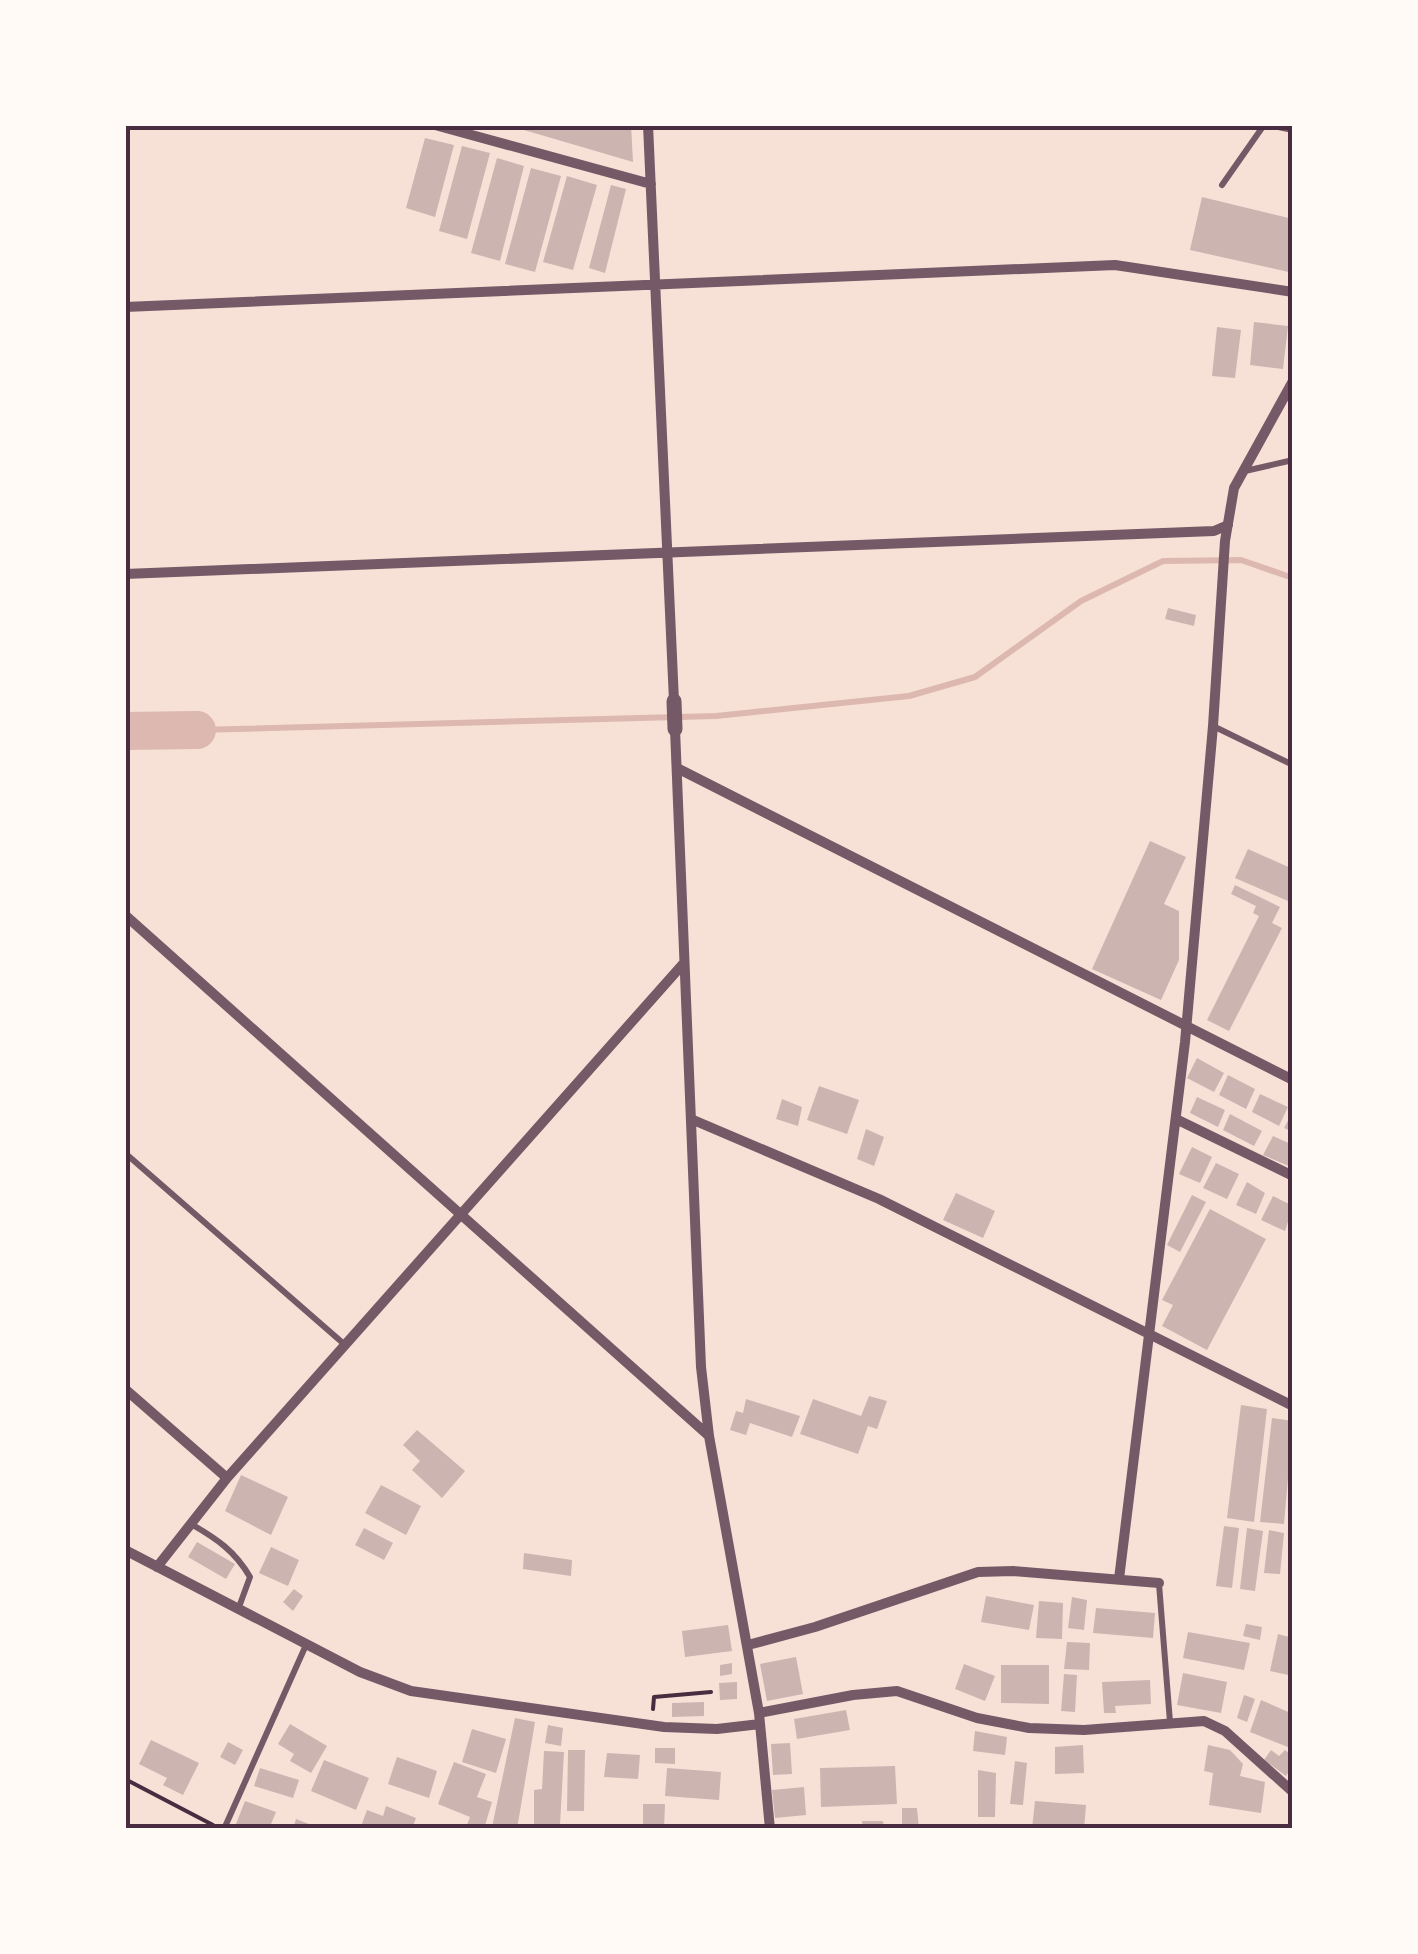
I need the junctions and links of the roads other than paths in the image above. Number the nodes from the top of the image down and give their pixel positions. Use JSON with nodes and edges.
{"nodes":[{"id":1,"x":434,"y":125,"type":"edge"},
{"id":2,"x":648,"y":125,"type":"edge"},
{"id":3,"x":1264,"y":125,"type":"edge"},
{"id":4,"x":1279,"y":125,"type":"edge"},
{"id":5,"x":1293,"y":128,"type":"edge"},
{"id":6,"x":651,"y":184,"type":"junction"},
{"id":7,"x":1222,"y":185,"type":"dead end"},
{"id":8,"x":656,"y":285,"type":"junction"},
{"id":9,"x":1293,"y":292,"type":"edge"},
{"id":10,"x":125,"y":307,"type":"edge"},
{"id":11,"x":1293,"y":381,"type":"edge"},
{"id":12,"x":1293,"y":460,"type":"edge"},
{"id":13,"x":1241,"y":472,"type":"junction"},
{"id":14,"x":1228,"y":525,"type":"junction"},
{"id":15,"x":668,"y":552,"type":"junction"},
{"id":16,"x":125,"y":574,"type":"edge"},
{"id":17,"x":674,"y":702,"type":"joint"},
{"id":18,"x":1213,"y":726,"type":"junction"},
{"id":19,"x":676,"y":729,"type":"joint"},
{"id":20,"x":1293,"y":765,"type":"edge"},
{"id":21,"x":677,"y":768,"type":"junction"},
{"id":22,"x":125,"y":915,"type":"edge"},
{"id":23,"x":684,"y":963,"type":"junction"},
{"id":24,"x":1186,"y":1024,"type":"junction"},
{"id":25,"x":1293,"y":1080,"type":"edge"},
{"id":26,"x":691,"y":1119,"type":"junction"},
{"id":27,"x":1176,"y":1119,"type":"junction"},
{"id":28,"x":125,"y":1153,"type":"edge"},
{"id":29,"x":1293,"y":1176,"type":"edge"},
{"id":30,"x":461,"y":1214,"type":"junction"},
{"id":31,"x":1150,"y":1336,"type":"junction"},
{"id":32,"x":345,"y":1345,"type":"junction"},
{"id":33,"x":125,"y":1389,"type":"edge"},
{"id":34,"x":1293,"y":1406,"type":"edge"},
{"id":35,"x":709,"y":1436,"type":"junction"},
{"id":36,"x":227,"y":1478,"type":"junction"},
{"id":37,"x":189,"y":1523,"type":"junction"},
{"id":38,"x":125,"y":1550,"type":"edge"},
{"id":39,"x":157,"y":1568,"type":"junction"},
{"id":40,"x":1119,"y":1579,"type":"junction"},
{"id":41,"x":1159,"y":1583,"type":"joint"},
{"id":42,"x":239,"y":1607,"type":"junction"},
{"id":43,"x":306,"y":1645,"type":"junction"},
{"id":44,"x":748,"y":1646,"type":"junction"},
{"id":45,"x":760,"y":1718,"type":"junction"},
{"id":46,"x":1170,"y":1722,"type":"junction"},
{"id":47,"x":1293,"y":1792,"type":"edge"},
{"id":48,"x":223,"y":1829,"type":"edge"},
{"id":49,"x":770,"y":1829,"type":"edge"}],
"edges":[{"from":1,"to":6,"type":"street"},
{"from":2,"to":6,"type":"street"},
{"from":3,"to":7,"type":"lane"},
{"from":4,"to":5,"type":"street"},
{"from":6,"to":8,"type":"street"},
{"from":8,"to":9,"type":"street"},
{"from":8,"to":10,"type":"street"},
{"from":8,"to":15,"type":"street"},
{"from":11,"to":13,"type":"street"},
{"from":12,"to":13,"type":"lane"},
{"from":13,"to":14,"type":"street"},
{"from":14,"to":15,"type":"street"},
{"from":14,"to":18,"type":"street"},
{"from":15,"to":16,"type":"street"},
{"from":15,"to":17,"type":"street"},
{"from":17,"to":19,"type":"street"},
{"from":18,"to":20,"type":"lane"},
{"from":18,"to":24,"type":"street"},
{"from":19,"to":21,"type":"street"},
{"from":21,"to":23,"type":"street"},
{"from":21,"to":24,"type":"street"},
{"from":22,"to":30,"type":"street"},
{"from":23,"to":26,"type":"street"},
{"from":23,"to":30,"type":"street"},
{"from":24,"to":25,"type":"street"},
{"from":24,"to":27,"type":"street"},
{"from":26,"to":31,"type":"street"},
{"from":26,"to":35,"type":"street"},
{"from":27,"to":29,"type":"street"},
{"from":27,"to":31,"type":"street"},
{"from":28,"to":32,"type":"lane"},
{"from":30,"to":32,"type":"street"},
{"from":30,"to":35,"type":"street"},
{"from":31,"to":34,"type":"street"},
{"from":31,"to":40,"type":"street"},
{"from":32,"to":36,"type":"street"},
{"from":33,"to":36,"type":"street"},
{"from":35,"to":44,"type":"street"},
{"from":36,"to":37,"type":"street"},
{"from":37,"to":39,"type":"street"},
{"from":37,"to":42,"type":"lane"},
{"from":38,"to":39,"type":"street"},
{"from":39,"to":42,"type":"street"},
{"from":40,"to":41,"type":"street"},
{"from":40,"to":44,"type":"street"},
{"from":41,"to":46,"type":"lane"},
{"from":42,"to":43,"type":"street"},
{"from":43,"to":45,"type":"street"},
{"from":43,"to":48,"type":"lane"},
{"from":44,"to":45,"type":"street"},
{"from":45,"to":46,"type":"street"},
{"from":45,"to":49,"type":"street"},
{"from":46,"to":47,"type":"street"}]}
